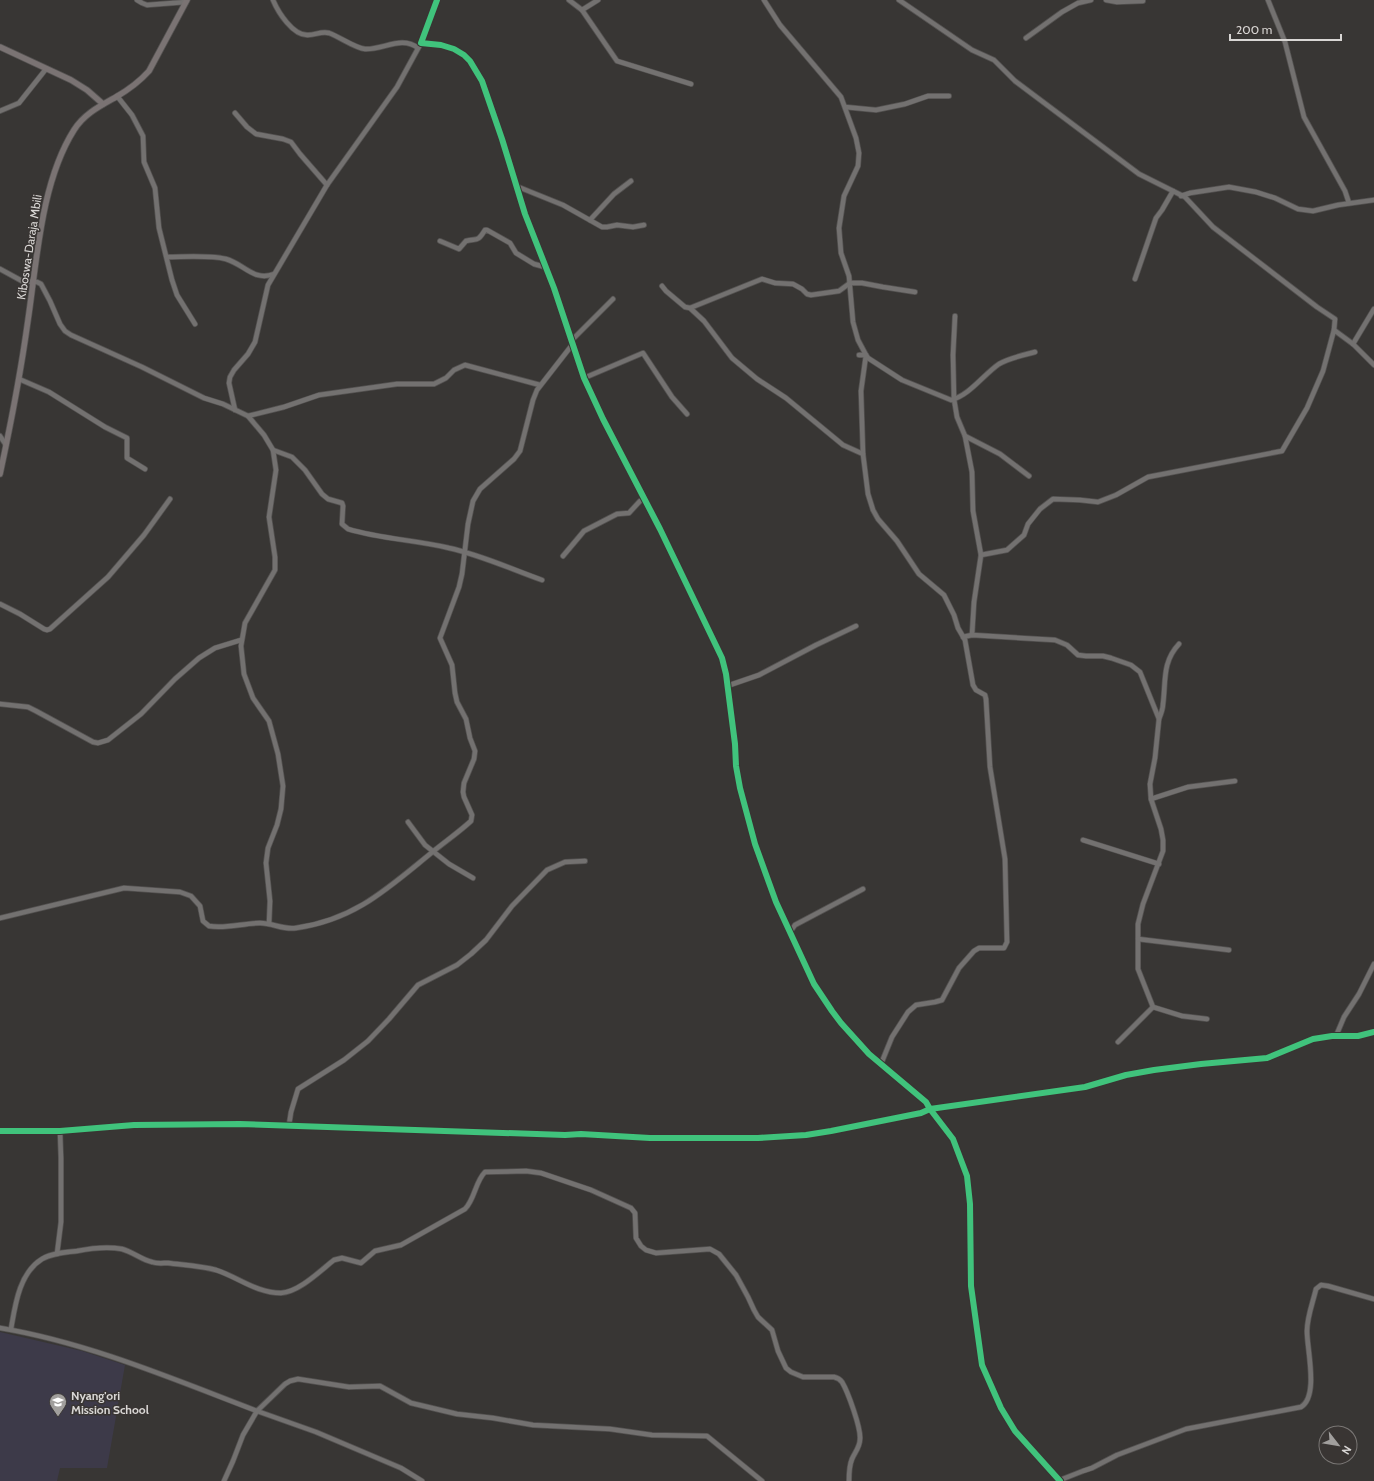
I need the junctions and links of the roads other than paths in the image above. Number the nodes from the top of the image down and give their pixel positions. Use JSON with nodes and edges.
{"nodes":[{"id":1,"x":137,"y":0,"type":"edge"},
{"id":2,"x":273,"y":0,"type":"edge"},
{"id":3,"x":437,"y":0,"type":"edge"},
{"id":4,"x":569,"y":0,"type":"edge"},
{"id":5,"x":598,"y":0,"type":"edge"},
{"id":6,"x":764,"y":0,"type":"edge"},
{"id":7,"x":899,"y":0,"type":"edge"},
{"id":8,"x":1091,"y":0,"type":"edge"},
{"id":9,"x":1106,"y":0,"type":"edge"},
{"id":10,"x":1268,"y":0,"type":"edge"},
{"id":11,"x":186,"y":1,"type":"edge"},
{"id":12,"x":1142,"y":1,"type":"edge"},
{"id":13,"x":582,"y":10,"type":"junction"},
{"id":14,"x":1026,"y":38,"type":"dead end"},
{"id":15,"x":420,"y":46,"type":"junction"},
{"id":16,"x":0,"y":47,"type":"edge"},
{"id":17,"x":46,"y":69,"type":"junction"},
{"id":18,"x":691,"y":84,"type":"dead end"},
{"id":19,"x":117,"y":96,"type":"junction"},
{"id":20,"x":949,"y":96,"type":"dead end"},
{"id":21,"x":103,"y":104,"type":"junction"},
{"id":22,"x":845,"y":107,"type":"junction"},
{"id":23,"x":0,"y":111,"type":"edge"},
{"id":24,"x":235,"y":113,"type":"dead end"},
{"id":25,"x":631,"y":181,"type":"dead end"},
{"id":26,"x":327,"y":185,"type":"junction"},
{"id":27,"x":516,"y":186,"type":"junction"},
{"id":28,"x":1173,"y":191,"type":"junction"},
{"id":29,"x":1181,"y":196,"type":"junction"},
{"id":30,"x":1374,"y":200,"type":"edge"},
{"id":31,"x":1349,"y":203,"type":"junction"},
{"id":32,"x":590,"y":220,"type":"junction"},
{"id":33,"x":644,"y":225,"type":"dead end"},
{"id":34,"x":440,"y":241,"type":"dead end"},
{"id":35,"x":167,"y":257,"type":"junction"},
{"id":36,"x":545,"y":267,"type":"junction"},
{"id":37,"x":0,"y":269,"type":"edge"},
{"id":38,"x":274,"y":274,"type":"junction"},
{"id":39,"x":1135,"y":278,"type":"dead end"},
{"id":40,"x":34,"y":282,"type":"junction"},
{"id":41,"x":850,"y":283,"type":"junction"},
{"id":42,"x":662,"y":286,"type":"dead end"},
{"id":43,"x":915,"y":292,"type":"dead end"},
{"id":44,"x":613,"y":299,"type":"dead end"},
{"id":45,"x":690,"y":308,"type":"junction"},
{"id":46,"x":1374,"y":309,"type":"edge"},
{"id":47,"x":955,"y":316,"type":"dead end"},
{"id":48,"x":195,"y":324,"type":"dead end"},
{"id":49,"x":1334,"y":330,"type":"junction"},
{"id":50,"x":572,"y":343,"type":"junction"},
{"id":51,"x":1353,"y":344,"type":"junction"},
{"id":52,"x":1036,"y":352,"type":"dead end"},
{"id":53,"x":859,"y":355,"type":"dead end"},
{"id":54,"x":866,"y":355,"type":"junction"},
{"id":55,"x":1374,"y":366,"type":"edge"},
{"id":56,"x":584,"y":378,"type":"junction"},
{"id":57,"x":19,"y":379,"type":"junction"},
{"id":58,"x":540,"y":385,"type":"junction"},
{"id":59,"x":954,"y":399,"type":"junction"},
{"id":60,"x":235,"y":410,"type":"junction"},
{"id":61,"x":687,"y":414,"type":"dead end"},
{"id":62,"x":248,"y":416,"type":"junction"},
{"id":63,"x":0,"y":436,"type":"edge"},
{"id":64,"x":965,"y":436,"type":"junction"},
{"id":65,"x":6,"y":445,"type":"junction"},
{"id":66,"x":273,"y":450,"type":"junction"},
{"id":67,"x":862,"y":454,"type":"junction"},
{"id":68,"x":145,"y":469,"type":"dead end"},
{"id":69,"x":0,"y":474,"type":"edge"},
{"id":70,"x":1029,"y":476,"type":"dead end"},
{"id":71,"x":170,"y":499,"type":"dead end"},
{"id":72,"x":645,"y":499,"type":"junction"},
{"id":73,"x":465,"y":552,"type":"junction"},
{"id":74,"x":981,"y":555,"type":"junction"},
{"id":75,"x":563,"y":556,"type":"dead end"},
{"id":76,"x":542,"y":580,"type":"dead end"},
{"id":77,"x":0,"y":604,"type":"edge"},
{"id":78,"x":856,"y":626,"type":"dead end"},
{"id":79,"x":972,"y":635,"type":"junction"},
{"id":80,"x":963,"y":637,"type":"junction"},
{"id":81,"x":241,"y":640,"type":"junction"},
{"id":82,"x":1179,"y":644,"type":"dead end"},
{"id":83,"x":727,"y":686,"type":"junction"},
{"id":84,"x":0,"y":704,"type":"edge"},
{"id":85,"x":1159,"y":719,"type":"junction"},
{"id":86,"x":1235,"y":781,"type":"dead end"},
{"id":87,"x":1150,"y":799,"type":"junction"},
{"id":88,"x":408,"y":822,"type":"dead end"},
{"id":89,"x":1083,"y":840,"type":"dead end"},
{"id":90,"x":433,"y":851,"type":"junction"},
{"id":91,"x":585,"y":861,"type":"dead end"},
{"id":92,"x":1159,"y":864,"type":"junction"},
{"id":93,"x":473,"y":878,"type":"dead end"},
{"id":94,"x":862,"y":889,"type":"dead end"},
{"id":95,"x":0,"y":918,"type":"edge"},
{"id":96,"x":270,"y":924,"type":"junction"},
{"id":97,"x":790,"y":932,"type":"junction"},
{"id":98,"x":1138,"y":939,"type":"junction"},
{"id":99,"x":1229,"y":950,"type":"dead end"},
{"id":100,"x":1374,"y":964,"type":"edge"},
{"id":101,"x":1153,"y":1007,"type":"junction"},
{"id":102,"x":1207,"y":1019,"type":"dead end"},
{"id":103,"x":1374,"y":1032,"type":"edge"},
{"id":104,"x":1336,"y":1036,"type":"junction"},
{"id":105,"x":1118,"y":1042,"type":"dead end"},
{"id":106,"x":881,"y":1064,"type":"junction"},
{"id":107,"x":930,"y":1109,"type":"junction"},
{"id":108,"x":289,"y":1125,"type":"junction"},
{"id":109,"x":0,"y":1131,"type":"edge"},
{"id":110,"x":60,"y":1131,"type":"junction"},
{"id":111,"x":57,"y":1254,"type":"junction"},
{"id":112,"x":1374,"y":1299,"type":"edge"},
{"id":113,"x":0,"y":1328,"type":"edge"},
{"id":114,"x":11,"y":1330,"type":"junction"},
{"id":115,"x":257,"y":1411,"type":"junction"},
{"id":116,"x":224,"y":1481,"type":"edge"},
{"id":117,"x":422,"y":1481,"type":"edge"},
{"id":118,"x":762,"y":1481,"type":"edge"},
{"id":119,"x":849,"y":1481,"type":"edge"},
{"id":120,"x":1060,"y":1481,"type":"edge"}],
"edges":[{"from":1,"to":11,"type":"street"},
{"from":2,"to":15,"type":"street"},
{"from":3,"to":15,"type":"street"},
{"from":4,"to":13,"type":"street"},
{"from":5,"to":13,"type":"street"},
{"from":6,"to":22,"type":"street"},
{"from":7,"to":28,"type":"street"},
{"from":8,"to":14,"type":"street"},
{"from":9,"to":12,"type":"street"},
{"from":10,"to":31,"type":"street"},
{"from":11,"to":19,"type":"main road","name":"Kiboswa-Daraja Mbili"},
{"from":13,"to":18,"type":"street"},
{"from":15,"to":26,"type":"street"},
{"from":15,"to":27,"type":"street"},
{"from":16,"to":17,"type":"main road"},
{"from":17,"to":21,"type":"main road"},
{"from":17,"to":23,"type":"street"},
{"from":19,"to":21,"type":"main road","name":"Kiboswa-Daraja Mbili"},
{"from":19,"to":35,"type":"street"},
{"from":20,"to":22,"type":"street"},
{"from":21,"to":40,"type":"main road","name":"Kiboswa-Daraja Mbili"},
{"from":22,"to":41,"type":"street"},
{"from":24,"to":26,"type":"street"},
{"from":25,"to":32,"type":"street"},
{"from":26,"to":38,"type":"street"},
{"from":27,"to":32,"type":"street"},
{"from":27,"to":36,"type":"street"},
{"from":28,"to":29,"type":"street"},
{"from":28,"to":39,"type":"street"},
{"from":29,"to":31,"type":"street"},
{"from":29,"to":49,"type":"street"},
{"from":30,"to":31,"type":"street"},
{"from":32,"to":33,"type":"street"},
{"from":34,"to":36,"type":"street"},
{"from":35,"to":38,"type":"street"},
{"from":35,"to":48,"type":"street"},
{"from":36,"to":50,"type":"street"},
{"from":37,"to":40,"type":"street"},
{"from":38,"to":60,"type":"street"},
{"from":40,"to":57,"type":"main road","name":"Kiboswa-Daraja Mbili"},
{"from":40,"to":60,"type":"street"},
{"from":41,"to":43,"type":"street"},
{"from":41,"to":45,"type":"street"},
{"from":41,"to":54,"type":"street"},
{"from":42,"to":45,"type":"street"},
{"from":44,"to":50,"type":"street"},
{"from":45,"to":67,"type":"street"},
{"from":46,"to":51,"type":"street"},
{"from":47,"to":59,"type":"street"},
{"from":49,"to":51,"type":"street"},
{"from":49,"to":74,"type":"street"},
{"from":50,"to":56,"type":"street"},
{"from":50,"to":58,"type":"street"},
{"from":51,"to":55,"type":"street"},
{"from":52,"to":59,"type":"street"},
{"from":53,"to":54,"type":"street"},
{"from":54,"to":59,"type":"street"},
{"from":54,"to":67,"type":"street"},
{"from":56,"to":61,"type":"street"},
{"from":56,"to":72,"type":"street"},
{"from":57,"to":65,"type":"main road","name":"Kiboswa-Daraja Mbili"},
{"from":57,"to":68,"type":"street"},
{"from":58,"to":62,"type":"street"},
{"from":58,"to":73,"type":"street"},
{"from":59,"to":64,"type":"street"},
{"from":60,"to":62,"type":"street"},
{"from":62,"to":66,"type":"street"},
{"from":63,"to":65,"type":"street"},
{"from":64,"to":70,"type":"street"},
{"from":64,"to":74,"type":"street"},
{"from":65,"to":69,"type":"main road","name":"Kiboswa-Daraja Mbili"},
{"from":66,"to":73,"type":"street"},
{"from":66,"to":81,"type":"street"},
{"from":67,"to":80,"type":"street"},
{"from":71,"to":77,"type":"street"},
{"from":72,"to":75,"type":"street"},
{"from":72,"to":83,"type":"street"},
{"from":73,"to":76,"type":"street"},
{"from":73,"to":90,"type":"street"},
{"from":74,"to":79,"type":"street"},
{"from":78,"to":83,"type":"street"},
{"from":79,"to":80,"type":"street"},
{"from":79,"to":85,"type":"street"},
{"from":80,"to":106,"type":"street"},
{"from":81,"to":84,"type":"street"},
{"from":81,"to":96,"type":"street"},
{"from":82,"to":85,"type":"street"},
{"from":83,"to":97,"type":"street"},
{"from":85,"to":87,"type":"street"},
{"from":86,"to":87,"type":"street"},
{"from":87,"to":92,"type":"street"},
{"from":88,"to":90,"type":"street"},
{"from":89,"to":92,"type":"street"},
{"from":90,"to":93,"type":"street"},
{"from":90,"to":96,"type":"street"},
{"from":91,"to":108,"type":"street"},
{"from":92,"to":98,"type":"street"},
{"from":94,"to":97,"type":"street"},
{"from":95,"to":96,"type":"street"},
{"from":97,"to":106,"type":"street"},
{"from":98,"to":99,"type":"street"},
{"from":98,"to":101,"type":"street"},
{"from":100,"to":104,"type":"street"},
{"from":101,"to":102,"type":"street"},
{"from":101,"to":105,"type":"street"},
{"from":103,"to":104,"type":"street"},
{"from":104,"to":107,"type":"street"},
{"from":106,"to":107,"type":"street"},
{"from":107,"to":108,"type":"street"},
{"from":107,"to":120,"type":"street"},
{"from":108,"to":110,"type":"street"},
{"from":109,"to":110,"type":"street"},
{"from":110,"to":111,"type":"street"},
{"from":111,"to":114,"type":"street"},
{"from":111,"to":119,"type":"street"},
{"from":112,"to":120,"type":"street"},
{"from":113,"to":114,"type":"street"},
{"from":114,"to":115,"type":"street"},
{"from":115,"to":116,"type":"street"},
{"from":115,"to":117,"type":"street"},
{"from":115,"to":118,"type":"street"}]}
